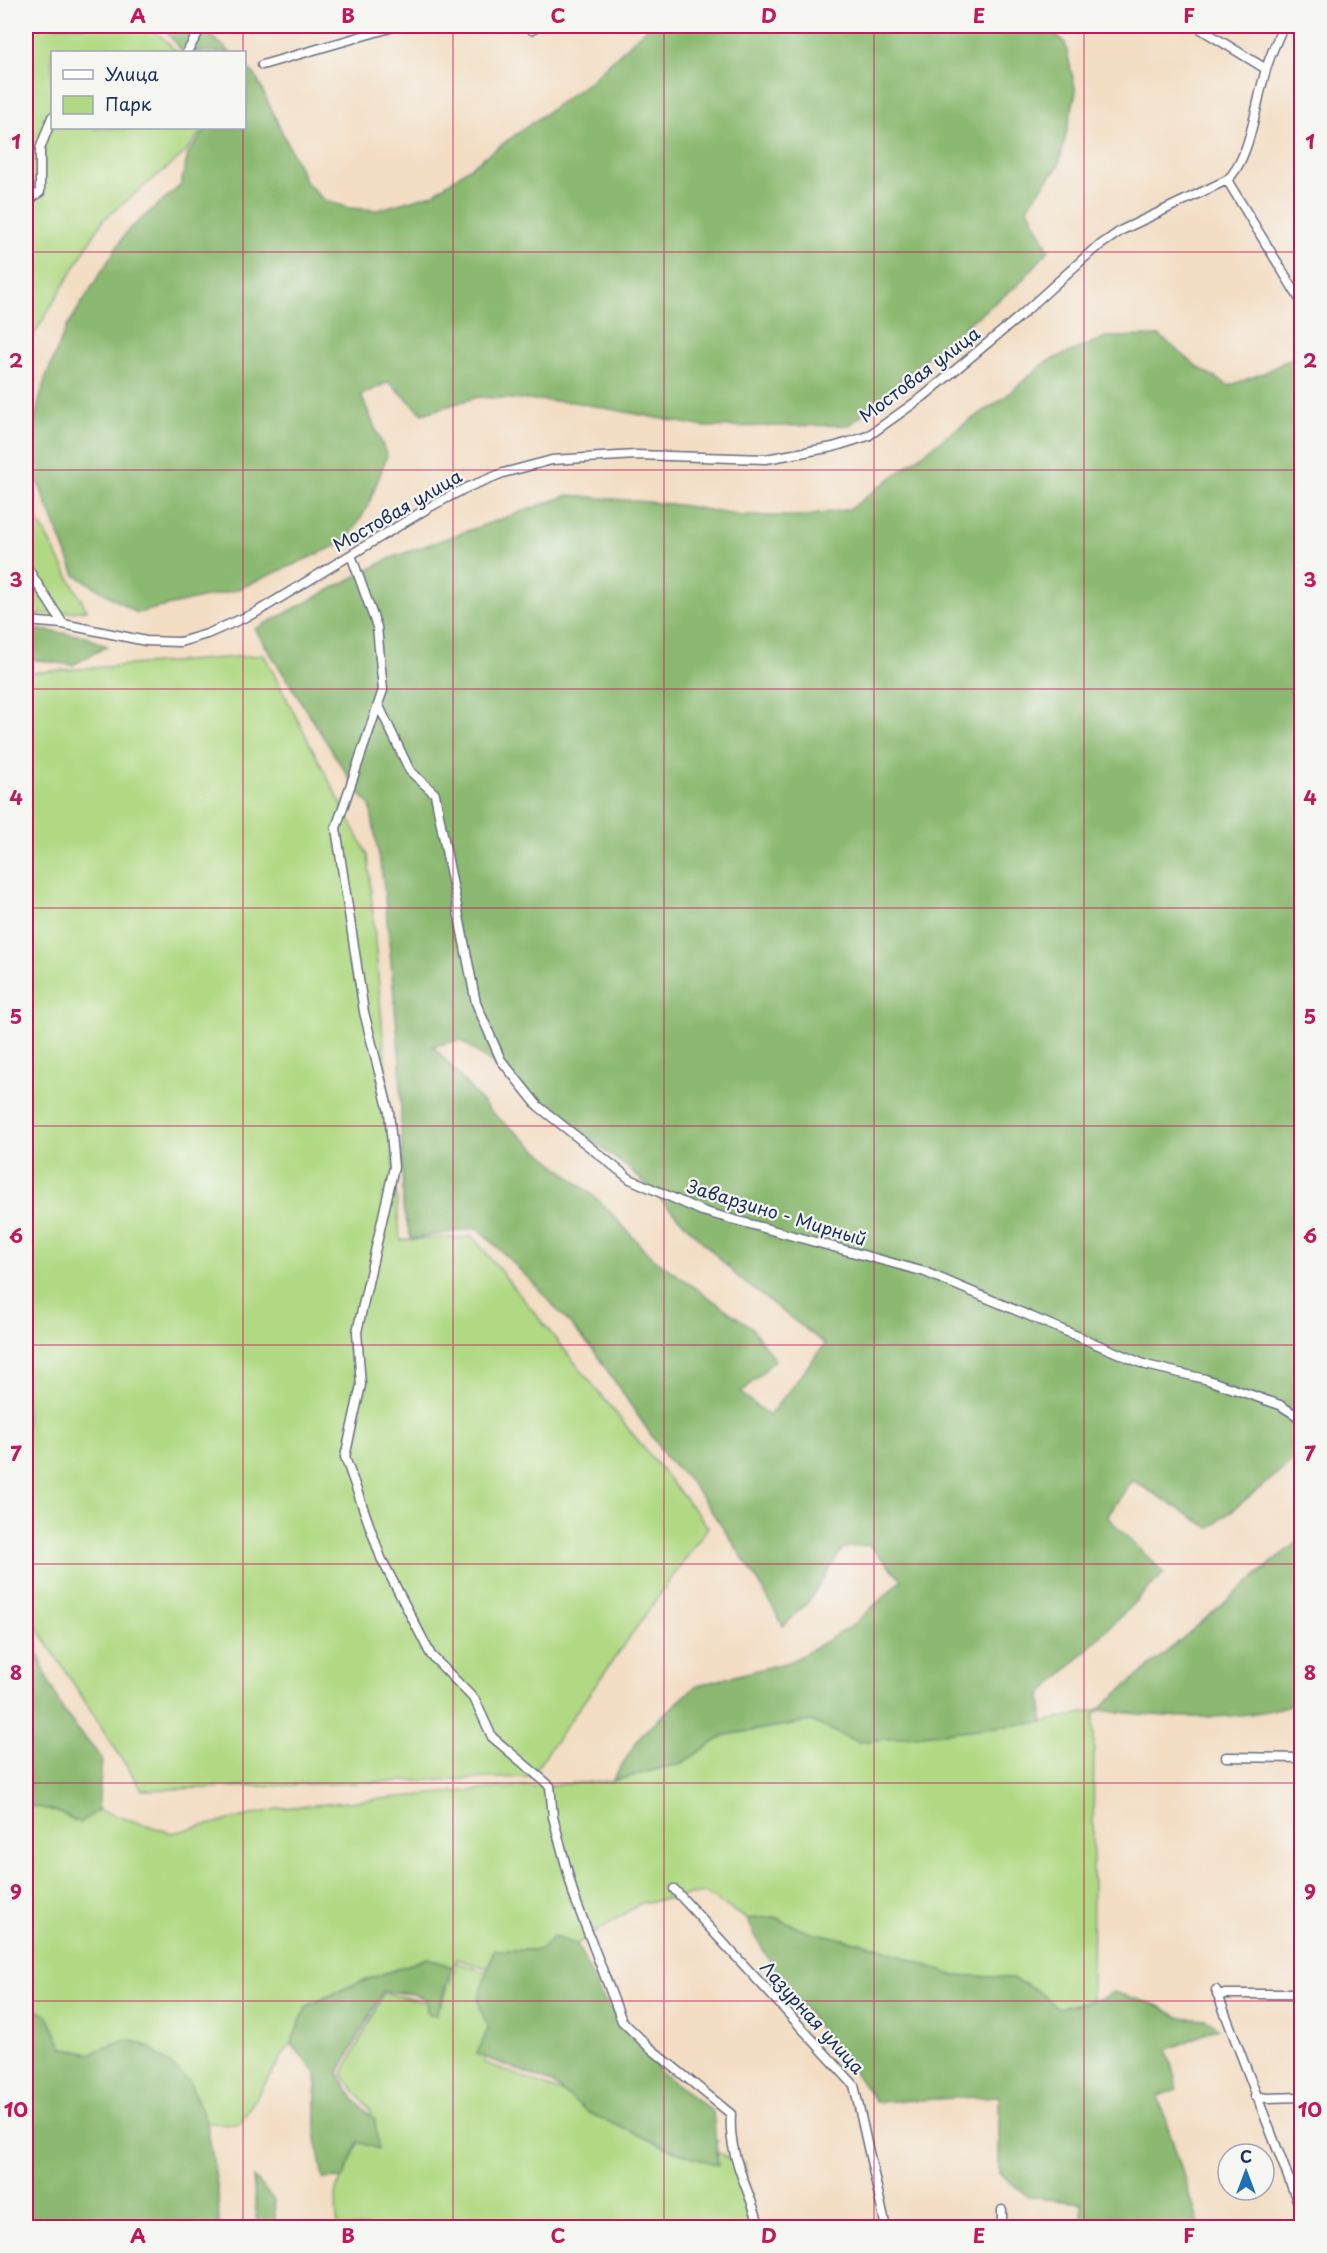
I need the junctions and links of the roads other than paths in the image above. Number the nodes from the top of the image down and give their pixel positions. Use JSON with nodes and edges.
{"nodes":[{"id":1,"x":202,"y":26,"type":"edge"},
{"id":2,"x":397,"y":26,"type":"edge"},
{"id":3,"x":531,"y":26,"type":"edge"},
{"id":4,"x":538,"y":26,"type":"edge"},
{"id":5,"x":1196,"y":26,"type":"edge"},
{"id":6,"x":1283,"y":26,"type":"edge"},
{"id":7,"x":188,"y":51,"type":"edge"},
{"id":8,"x":262,"y":65,"type":"dead end"},
{"id":9,"x":1266,"y":69,"type":"junction"},
{"id":10,"x":51,"y":120,"type":"edge"},
{"id":11,"x":1227,"y":180,"type":"junction"},
{"id":12,"x":26,"y":202,"type":"edge"},
{"id":13,"x":1302,"y":303,"type":"edge"},
{"id":14,"x":351,"y":555,"type":"junction"},
{"id":15,"x":26,"y":566,"type":"edge"},
{"id":16,"x":26,"y":621,"type":"edge"},
{"id":17,"x":63,"y":624,"type":"junction"},
{"id":18,"x":379,"y":706,"type":"junction"},
{"id":19,"x":1302,"y":1419,"type":"edge"},
{"id":20,"x":1226,"y":1757,"type":"dead end"},
{"id":21,"x":1302,"y":1758,"type":"edge"},
{"id":22,"x":674,"y":1889,"type":"dead end"},
{"id":23,"x":1302,"y":1994,"type":"edge"},
{"id":24,"x":1255,"y":2096,"type":"junction"},
{"id":25,"x":1302,"y":2097,"type":"edge"},
{"id":26,"x":1300,"y":2206,"type":"edge"},
{"id":27,"x":1002,"y":2210,"type":"dead end"},
{"id":28,"x":760,"y":2228,"type":"edge"},
{"id":29,"x":886,"y":2228,"type":"edge"},
{"id":30,"x":1002,"y":2228,"type":"edge"}],
"edges":[{"from":1,"to":7,"type":"street"},
{"from":2,"to":8,"type":"street"},
{"from":3,"to":4,"type":"street"},
{"from":5,"to":9,"type":"street"},
{"from":6,"to":9,"type":"street"},
{"from":9,"to":11,"type":"street"},
{"from":10,"to":12,"type":"street"},
{"from":11,"to":13,"type":"street"},
{"from":11,"to":14,"type":"street","name":"Мостовая улица"},
{"from":14,"to":17,"type":"street","name":"Мостовая улица"},
{"from":14,"to":18,"type":"street"},
{"from":15,"to":17,"type":"street"},
{"from":16,"to":17,"type":"street","name":"Мостовая улица"},
{"from":18,"to":19,"type":"street","name":"Заварзино - Мирный"},
{"from":18,"to":28,"type":"street"},
{"from":20,"to":21,"type":"street"},
{"from":22,"to":29,"type":"street","name":"Лазурная улица"},
{"from":23,"to":24,"type":"street"},
{"from":24,"to":25,"type":"street"},
{"from":24,"to":26,"type":"street"},
{"from":27,"to":30,"type":"street"}]}
